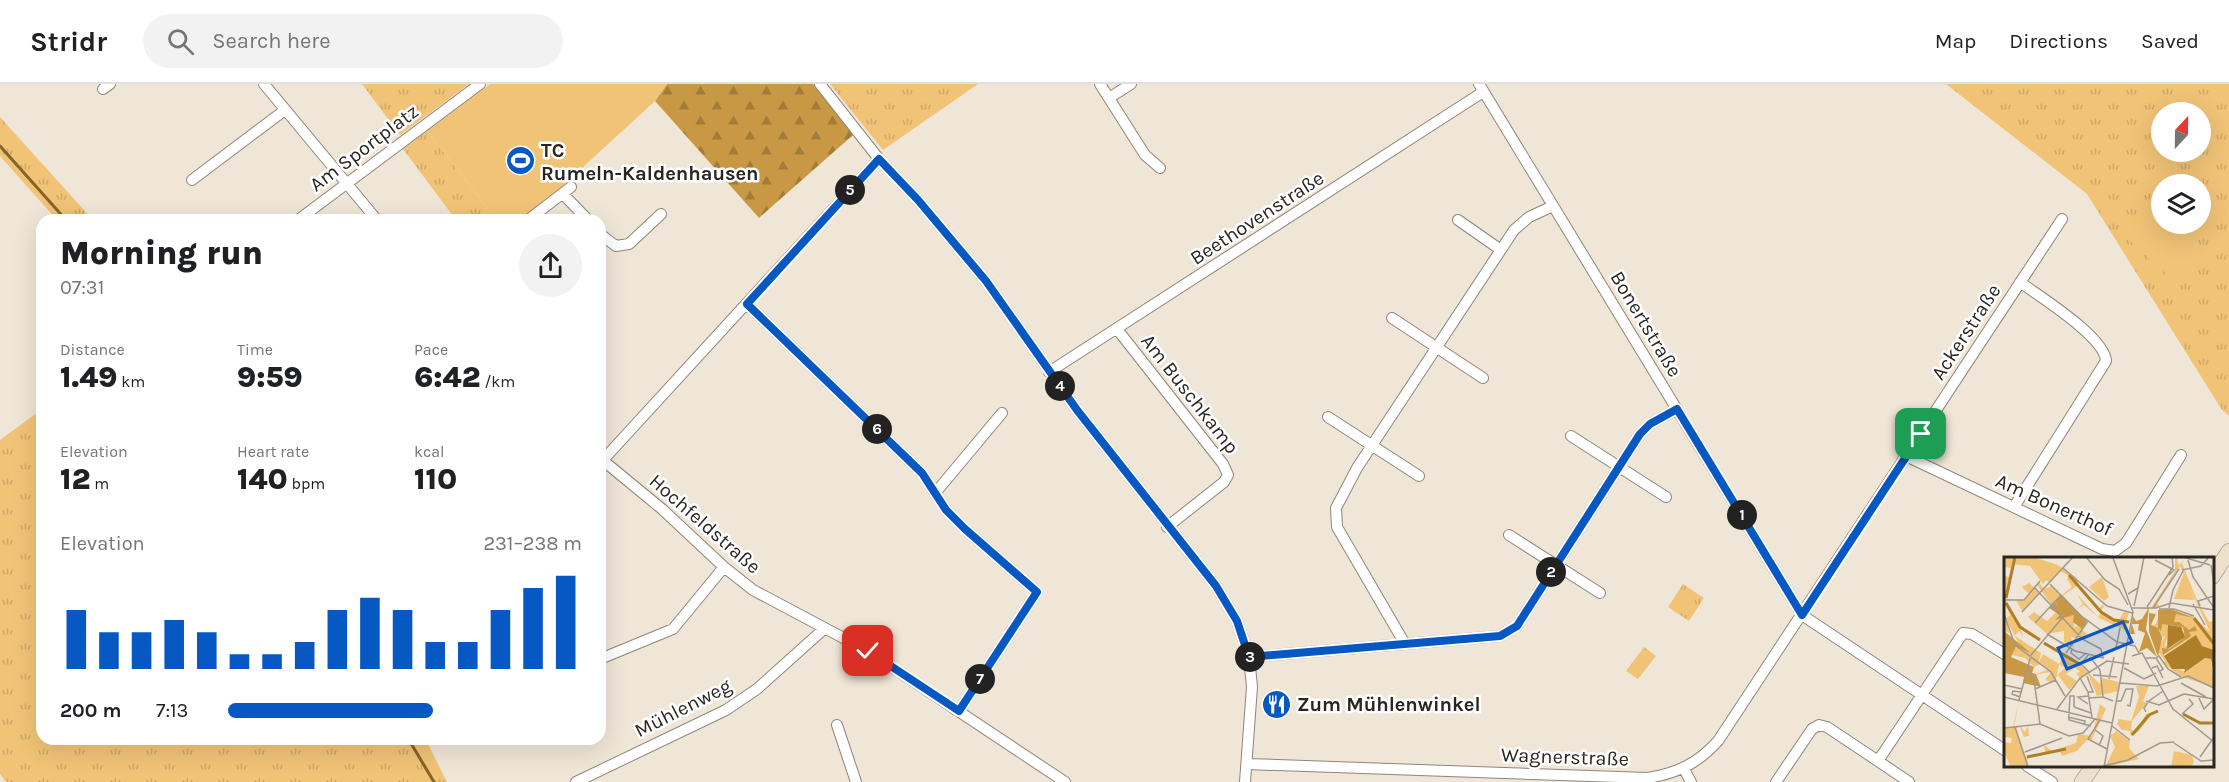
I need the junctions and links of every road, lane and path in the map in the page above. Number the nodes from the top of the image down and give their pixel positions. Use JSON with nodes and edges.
{"nodes":[{"id":1,"x":264,"y":84,"type":"edge"},
{"id":2,"x":480,"y":84,"type":"edge"},
{"id":3,"x":820,"y":84,"type":"edge"},
{"id":4,"x":1100,"y":84,"type":"edge"},
{"id":5,"x":1131,"y":84,"type":"edge"},
{"id":6,"x":1481,"y":88,"type":"edge"},
{"id":7,"x":1109,"y":99,"type":"junction"},
{"id":8,"x":285,"y":110,"type":"junction"},
{"id":9,"x":879,"y":159,"type":"junction"},
{"id":10,"x":1160,"y":168,"type":"dead end"},
{"id":11,"x":192,"y":180,"type":"dead end"},
{"id":12,"x":347,"y":183,"type":"junction"},
{"id":13,"x":1553,"y":206,"type":"junction"},
{"id":14,"x":305,"y":214,"type":"edge"},
{"id":15,"x":372,"y":214,"type":"edge"},
{"id":16,"x":536,"y":214,"type":"edge"},
{"id":17,"x":584,"y":214,"type":"edge"},
{"id":18,"x":661,"y":214,"type":"dead end"},
{"id":19,"x":2062,"y":219,"type":"dead end"},
{"id":20,"x":1458,"y":220,"type":"dead end"},
{"id":21,"x":606,"y":238,"type":"edge"},
{"id":22,"x":1501,"y":250,"type":"junction"},
{"id":23,"x":2020,"y":282,"type":"junction"},
{"id":24,"x":747,"y":304,"type":"junction"},
{"id":25,"x":1392,"y":318,"type":"dead end"},
{"id":26,"x":1117,"y":329,"type":"junction"},
{"id":27,"x":1436,"y":347,"type":"junction"},
{"id":28,"x":1049,"y":372,"type":"junction"},
{"id":29,"x":1483,"y":378,"type":"dead end"},
{"id":30,"x":1677,"y":409,"type":"junction"},
{"id":31,"x":1002,"y":413,"type":"dead end"},
{"id":32,"x":1328,"y":417,"type":"dead end"},
{"id":33,"x":1571,"y":436,"type":"dead end"},
{"id":34,"x":1372,"y":446,"type":"junction"},
{"id":35,"x":606,"y":455,"type":"edge"},
{"id":36,"x":2181,"y":455,"type":"dead end"},
{"id":37,"x":1906,"y":456,"type":"junction"},
{"id":38,"x":606,"y":462,"type":"edge"},
{"id":39,"x":1619,"y":467,"type":"junction"},
{"id":40,"x":1419,"y":476,"type":"dead end"},
{"id":41,"x":936,"y":492,"type":"junction"},
{"id":42,"x":1666,"y":497,"type":"dead end"},
{"id":43,"x":2014,"y":507,"type":"junction"},
{"id":44,"x":1167,"y":527,"type":"junction"},
{"id":45,"x":1509,"y":536,"type":"dead end"},
{"id":46,"x":2229,"y":551,"type":"edge"},
{"id":47,"x":1556,"y":565,"type":"junction"},
{"id":48,"x":724,"y":567,"type":"junction"},
{"id":49,"x":2214,"y":574,"type":"edge"},
{"id":50,"x":1600,"y":593,"type":"dead end"},
{"id":51,"x":1802,"y":615,"type":"junction"},
{"id":52,"x":825,"y":628,"type":"junction"},
{"id":53,"x":1405,"y":644,"type":"junction"},
{"id":54,"x":2004,"y":654,"type":"edge"},
{"id":55,"x":606,"y":657,"type":"edge"},
{"id":56,"x":1249,"y":657,"type":"junction"},
{"id":57,"x":1921,"y":694,"type":"junction"},
{"id":58,"x":959,"y":711,"type":"junction"},
{"id":59,"x":837,"y":725,"type":"dead end"},
{"id":60,"x":2004,"y":750,"type":"edge"},
{"id":61,"x":1878,"y":761,"type":"junction"},
{"id":62,"x":1247,"y":764,"type":"junction"},
{"id":63,"x":2030,"y":767,"type":"edge"},
{"id":64,"x":2092,"y":767,"type":"edge"},
{"id":65,"x":1684,"y":769,"type":"junction"},
{"id":66,"x":576,"y":782,"type":"edge"},
{"id":67,"x":856,"y":782,"type":"edge"},
{"id":68,"x":1065,"y":782,"type":"edge"},
{"id":69,"x":1245,"y":782,"type":"edge"},
{"id":70,"x":1691,"y":782,"type":"edge"},
{"id":71,"x":1776,"y":782,"type":"edge"},
{"id":72,"x":1909,"y":782,"type":"edge"},
{"id":73,"x":2052,"y":782,"type":"edge"},
{"id":74,"x":2082,"y":782,"type":"edge"}],
"edges":[{"from":1,"to":8,"type":"street"},
{"from":2,"to":12,"type":"street","name":"Am Sportplatz"},
{"from":3,"to":9,"type":"street"},
{"from":4,"to":7,"type":"street"},
{"from":5,"to":7,"type":"street"},
{"from":6,"to":13,"type":"street","name":"Bonertstraße"},
{"from":6,"to":26,"type":"street","name":"Beethovenstraße"},
{"from":7,"to":10,"type":"street"},
{"from":8,"to":11,"type":"street"},
{"from":8,"to":12,"type":"street"},
{"from":9,"to":24,"type":"street"},
{"from":9,"to":28,"type":"street"},
{"from":12,"to":14,"type":"street","name":"Am Sportplatz"},
{"from":12,"to":15,"type":"street"},
{"from":13,"to":22,"type":"street"},
{"from":13,"to":30,"type":"street","name":"Bonertstraße"},
{"from":16,"to":17,"type":"street"},
{"from":18,"to":21,"type":"street"},
{"from":19,"to":23,"type":"street","name":"Ackerstraße"},
{"from":20,"to":22,"type":"street"},
{"from":22,"to":27,"type":"street"},
{"from":23,"to":37,"type":"street","name":"Ackerstraße"},
{"from":23,"to":43,"type":"street"},
{"from":24,"to":35,"type":"street"},
{"from":24,"to":41,"type":"street"},
{"from":25,"to":27,"type":"street"},
{"from":26,"to":28,"type":"street","name":"Beethovenstraße"},
{"from":26,"to":44,"type":"street","name":"Am Buschkamp"},
{"from":27,"to":29,"type":"street"},
{"from":27,"to":34,"type":"street"},
{"from":28,"to":44,"type":"street"},
{"from":30,"to":39,"type":"street"},
{"from":30,"to":51,"type":"street","name":"Bonertstraße"},
{"from":31,"to":41,"type":"street"},
{"from":32,"to":34,"type":"street"},
{"from":33,"to":39,"type":"street"},
{"from":34,"to":40,"type":"street"},
{"from":34,"to":53,"type":"street"},
{"from":36,"to":43,"type":"street","name":"Am Bonerthof"},
{"from":37,"to":43,"type":"street","name":"Am Bonerthof"},
{"from":37,"to":51,"type":"street","name":"Ackerstraße"},
{"from":38,"to":48,"type":"street","name":"Hochfeldstraße"},
{"from":39,"to":42,"type":"street"},
{"from":39,"to":47,"type":"street"},
{"from":41,"to":58,"type":"street"},
{"from":44,"to":56,"type":"street"},
{"from":45,"to":47,"type":"street"},
{"from":46,"to":49,"type":"main road"},
{"from":47,"to":50,"type":"street"},
{"from":47,"to":53,"type":"street"},
{"from":48,"to":52,"type":"street","name":"Hochfeldstraße"},
{"from":48,"to":55,"type":"street"},
{"from":51,"to":57,"type":"street","name":"Bonertstraße"},
{"from":51,"to":65,"type":"street","name":"Wagnerstraße"},
{"from":52,"to":58,"type":"street","name":"Hochfeldstraße"},
{"from":52,"to":66,"type":"street","name":"Mühlenweg"},
{"from":53,"to":56,"type":"street"},
{"from":54,"to":57,"type":"street"},
{"from":56,"to":62,"type":"street"},
{"from":57,"to":60,"type":"street","name":"Bonertstraße"},
{"from":57,"to":61,"type":"street"},
{"from":58,"to":68,"type":"street","name":"Hochfeldstraße"},
{"from":59,"to":67,"type":"street"},
{"from":61,"to":71,"type":"street"},
{"from":61,"to":72,"type":"street"},
{"from":62,"to":65,"type":"street","name":"Wagnerstraße"},
{"from":62,"to":69,"type":"street"},
{"from":63,"to":73,"type":"street"},
{"from":64,"to":74,"type":"main road"},
{"from":65,"to":70,"type":"street"}]}
